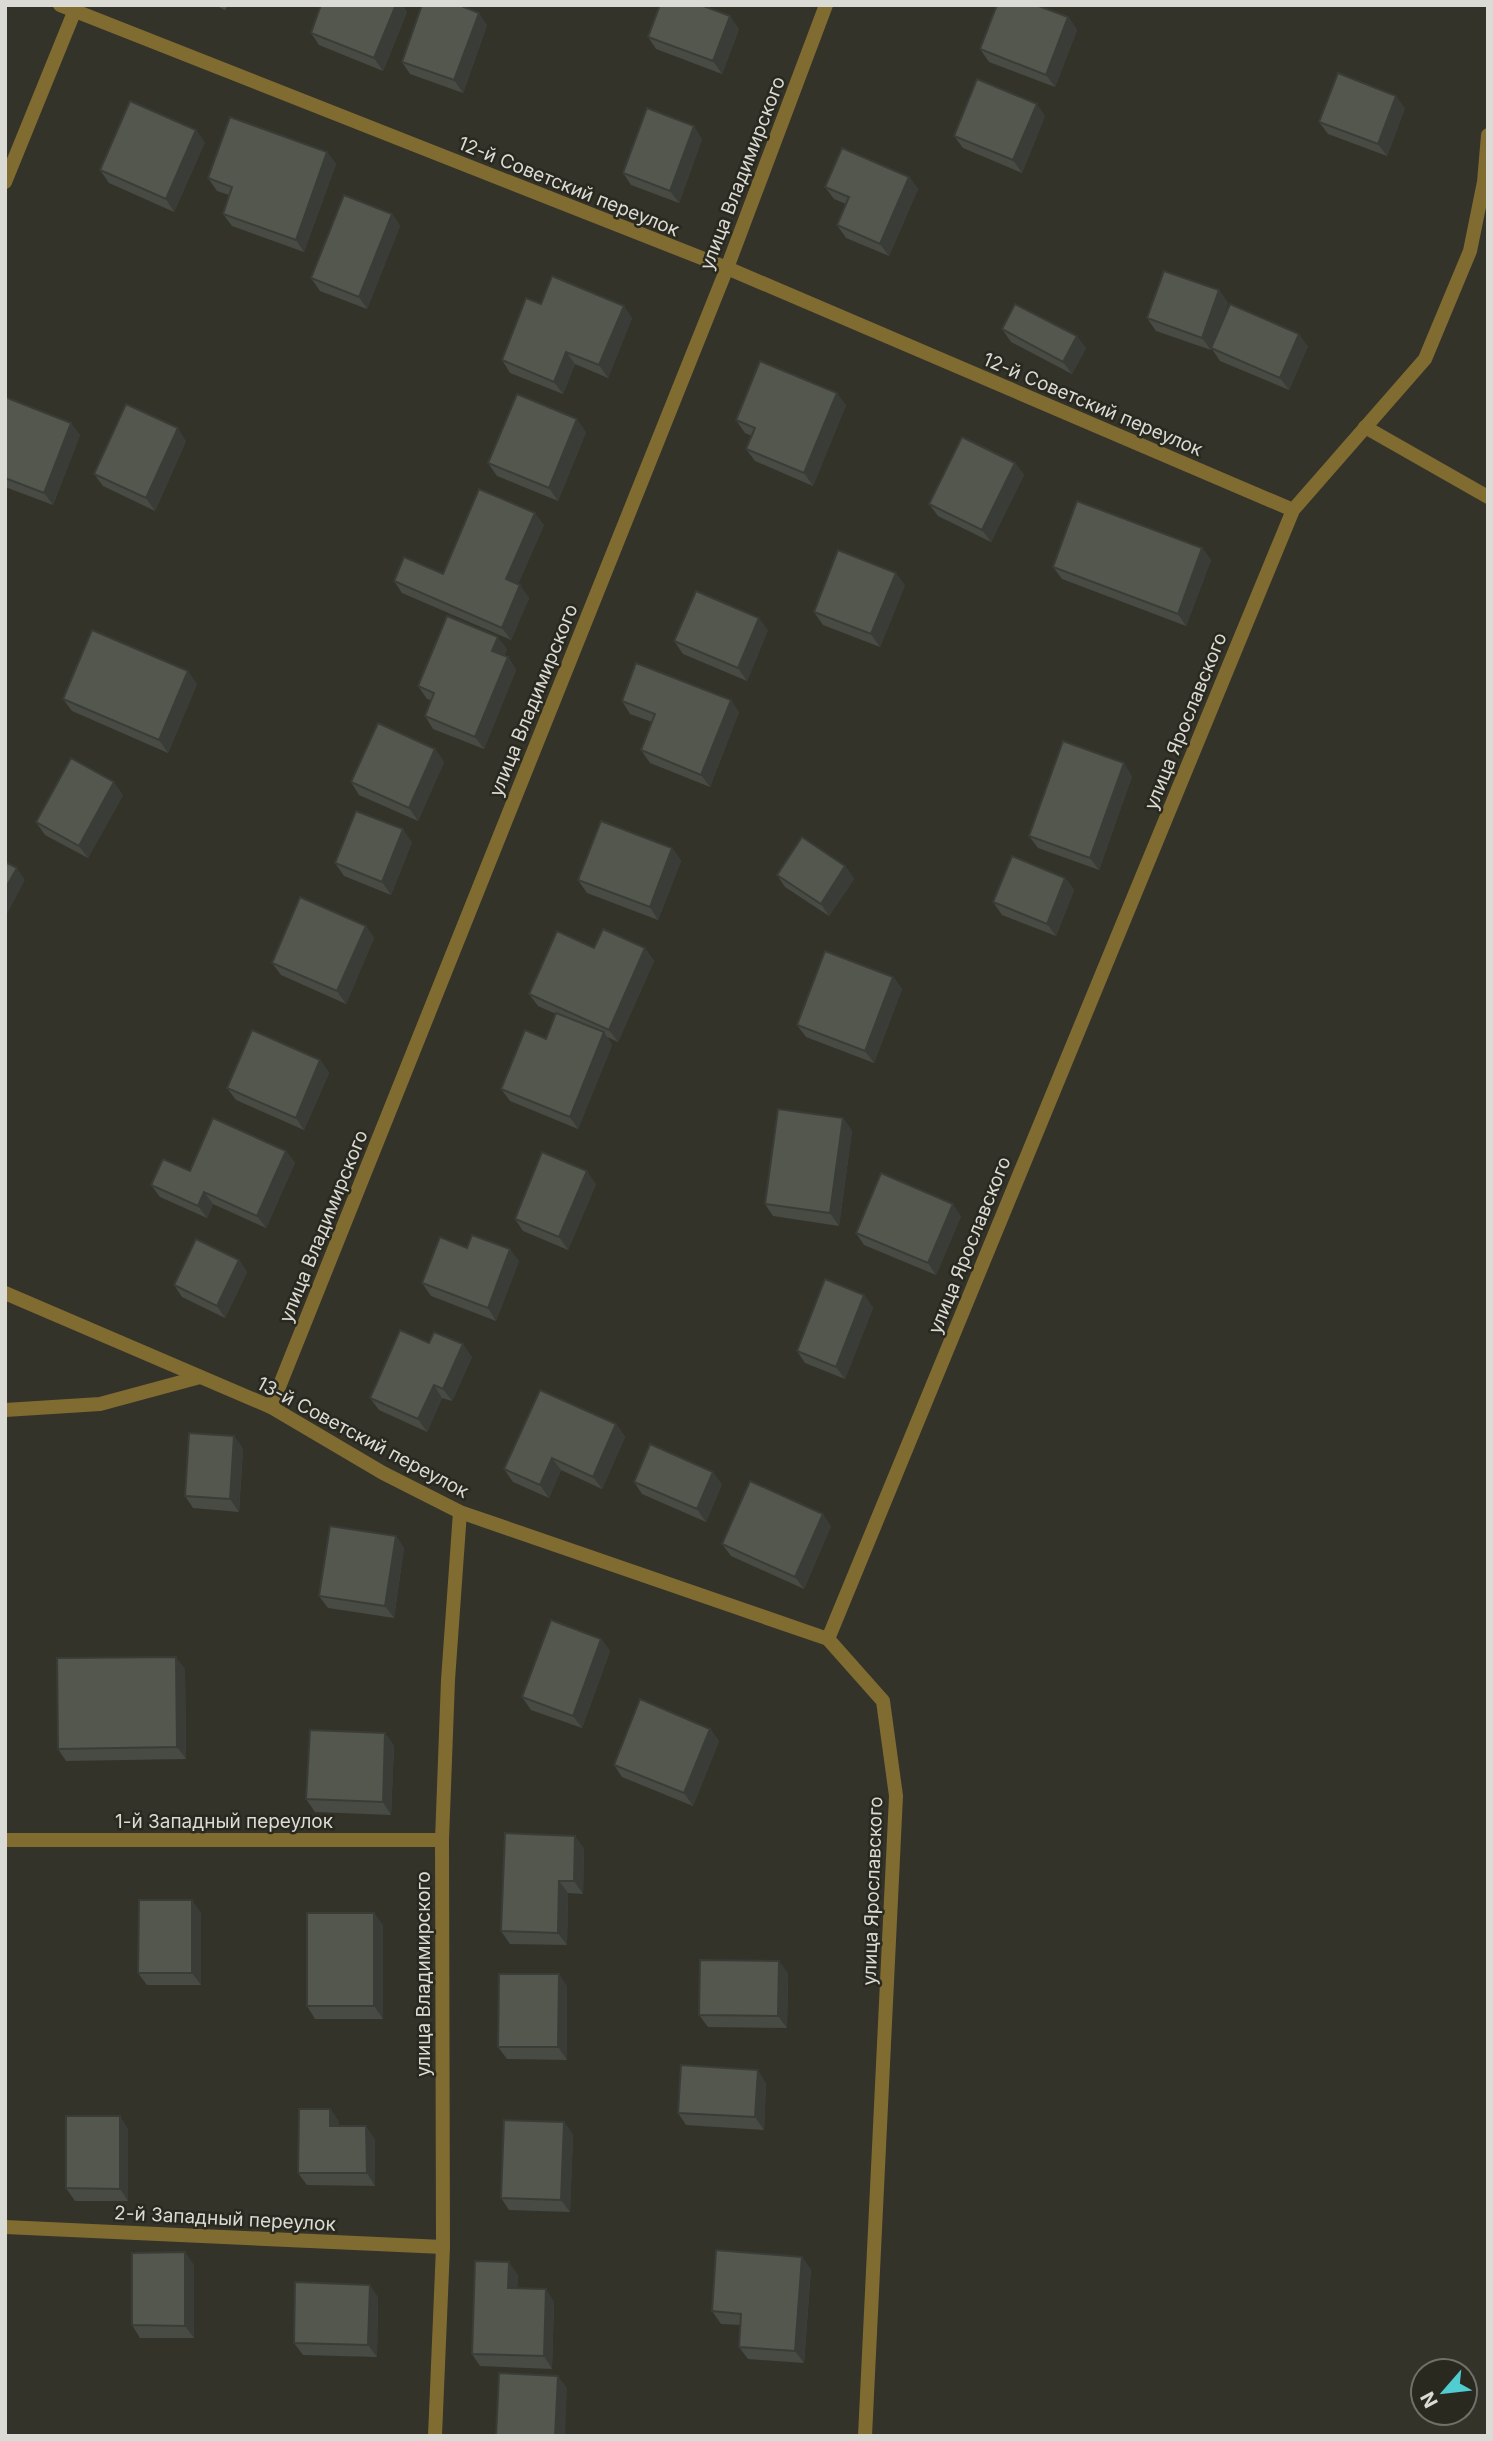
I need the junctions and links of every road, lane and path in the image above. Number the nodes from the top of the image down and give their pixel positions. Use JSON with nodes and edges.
{"nodes":[{"id":1,"x":60,"y":5,"type":"edge"},
{"id":2,"x":826,"y":5,"type":"edge"},
{"id":3,"x":76,"y":8,"type":"edge"},
{"id":4,"x":1488,"y":135,"type":"edge"},
{"id":5,"x":5,"y":182,"type":"edge"},
{"id":6,"x":727,"y":268,"type":"junction"},
{"id":7,"x":1365,"y":427,"type":"junction"},
{"id":8,"x":1488,"y":497,"type":"edge"},
{"id":9,"x":1293,"y":510,"type":"junction"},
{"id":10,"x":5,"y":1293,"type":"edge"},
{"id":11,"x":200,"y":1377,"type":"junction"},
{"id":12,"x":271,"y":1407,"type":"junction"},
{"id":13,"x":5,"y":1410,"type":"edge"},
{"id":14,"x":460,"y":1512,"type":"junction"},
{"id":15,"x":828,"y":1639,"type":"junction"},
{"id":16,"x":5,"y":1840,"type":"edge"},
{"id":17,"x":442,"y":1840,"type":"junction"},
{"id":18,"x":5,"y":2227,"type":"edge"},
{"id":19,"x":443,"y":2247,"type":"junction"},
{"id":20,"x":435,"y":2436,"type":"edge"},
{"id":21,"x":865,"y":2436,"type":"edge"}],
"edges":[{"from":1,"to":3,"type":"street","name":"12-й Советский переулок"},
{"from":2,"to":6,"type":"street","name":"улица Владимирского"},
{"from":3,"to":5,"type":"street"},
{"from":3,"to":6,"type":"street","name":"12-й Советский переулок"},
{"from":4,"to":7,"type":"street","name":"улица Ярославского"},
{"from":6,"to":9,"type":"street","name":"12-й Советский переулок"},
{"from":6,"to":12,"type":"street","name":"улица Владимирского"},
{"from":7,"to":8,"type":"street"},
{"from":7,"to":9,"type":"street","name":"улица Ярославского"},
{"from":9,"to":15,"type":"street","name":"улица Ярославского"},
{"from":10,"to":11,"type":"street","name":"13-й Советский переулок"},
{"from":11,"to":12,"type":"street","name":"13-й Советский переулок"},
{"from":11,"to":13,"type":"street"},
{"from":12,"to":14,"type":"street","name":"13-й Советский переулок"},
{"from":14,"to":15,"type":"street","name":"13-й Советский переулок"},
{"from":14,"to":17,"type":"street","name":"улица Владимирского"},
{"from":15,"to":21,"type":"street","name":"улица Ярославского"},
{"from":16,"to":17,"type":"street","name":"1-й Западный переулок"},
{"from":17,"to":19,"type":"street","name":"улица Владимирского"},
{"from":18,"to":19,"type":"street","name":"2-й Западный переулок"},
{"from":19,"to":20,"type":"street","name":"улица Владимирского"}]}
